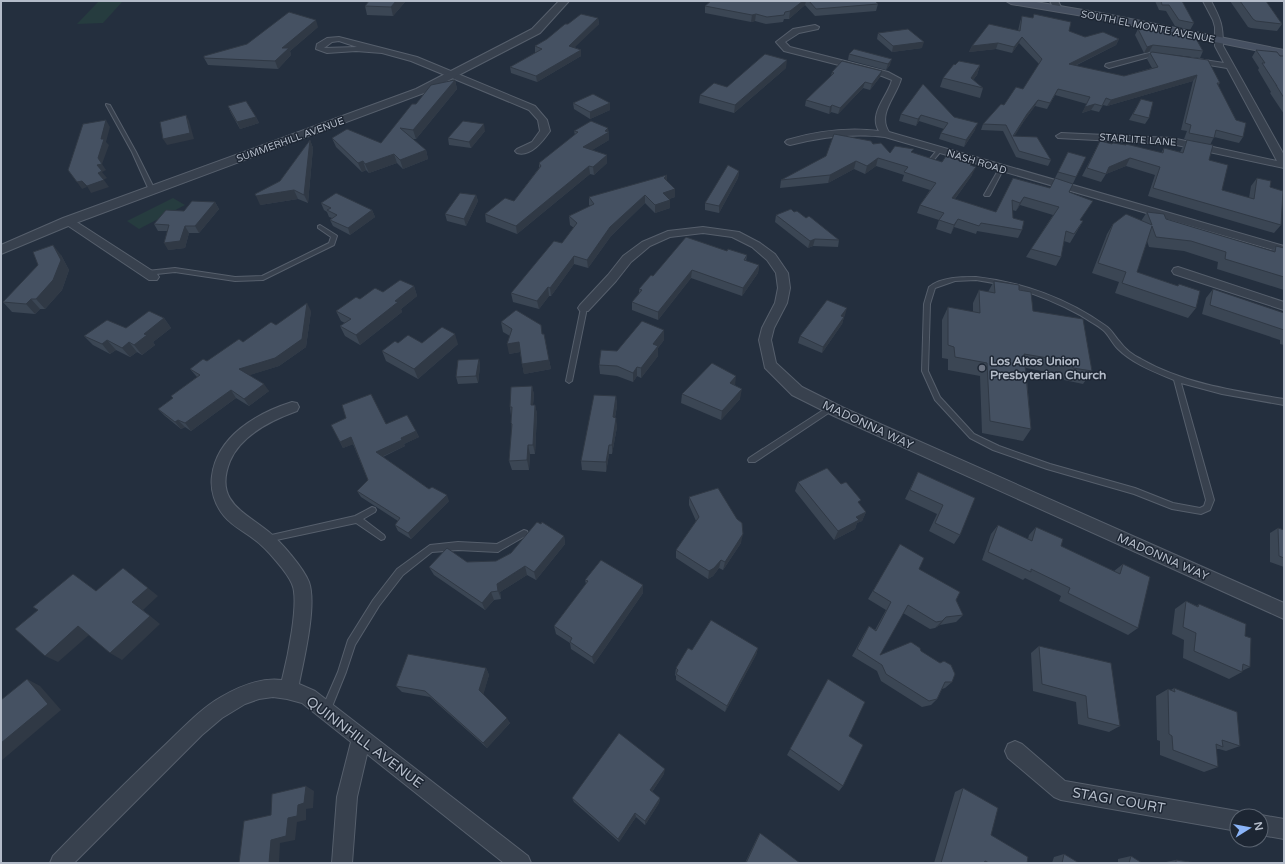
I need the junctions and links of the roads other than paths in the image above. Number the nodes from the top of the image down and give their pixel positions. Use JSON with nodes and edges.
{"nodes":[{"id":1,"x":564,"y":1,"type":"edge"},
{"id":2,"x":1011,"y":1,"type":"edge"},
{"id":3,"x":1207,"y":1,"type":"edge"},
{"id":4,"x":1055,"y":3,"type":"edge"},
{"id":5,"x":815,"y":27,"type":"dead end"},
{"id":6,"x":1219,"y":36,"type":"junction"},
{"id":7,"x":1284,"y":45,"type":"edge"},
{"id":8,"x":384,"y":51,"type":"junction"},
{"id":9,"x":1284,"y":53,"type":"edge"},
{"id":10,"x":1109,"y":66,"type":"dead end"},
{"id":11,"x":1230,"y":66,"type":"junction"},
{"id":12,"x":452,"y":76,"type":"junction"},
{"id":13,"x":108,"y":105,"type":"dead end"},
{"id":14,"x":886,"y":134,"type":"junction"},
{"id":15,"x":1061,"y":136,"type":"dead end"},
{"id":16,"x":790,"y":142,"type":"dead end"},
{"id":17,"x":940,"y":150,"type":"junction"},
{"id":18,"x":520,"y":151,"type":"dead end"},
{"id":19,"x":920,"y":160,"type":"edge"},
{"id":20,"x":1284,"y":165,"type":"edge"},
{"id":21,"x":1002,"y":168,"type":"junction"},
{"id":22,"x":152,"y":190,"type":"junction"},
{"id":23,"x":987,"y":195,"type":"dead end"},
{"id":24,"x":68,"y":221,"type":"junction"},
{"id":25,"x":320,"y":227,"type":"dead end"},
{"id":26,"x":1,"y":250,"type":"edge"},
{"id":27,"x":1284,"y":250,"type":"edge"},
{"id":28,"x":1178,"y":271,"type":"dead end"},
{"id":29,"x":150,"y":275,"type":"joint"},
{"id":30,"x":1284,"y":306,"type":"edge"},
{"id":31,"x":584,"y":308,"type":"joint"},
{"id":32,"x":1177,"y":379,"type":"junction"},
{"id":33,"x":569,"y":381,"type":"dead end"},
{"id":34,"x":1284,"y":402,"type":"edge"},
{"id":35,"x":292,"y":407,"type":"dead end"},
{"id":36,"x":831,"y":408,"type":"junction"},
{"id":37,"x":752,"y":460,"type":"dead end"},
{"id":38,"x":372,"y":510,"type":"edge"},
{"id":39,"x":358,"y":519,"type":"junction"},
{"id":40,"x":524,"y":533,"type":"dead end"},
{"id":41,"x":381,"y":537,"type":"dead end"},
{"id":42,"x":267,"y":539,"type":"junction"},
{"id":43,"x":1284,"y":611,"type":"edge"},
{"id":44,"x":290,"y":689,"type":"junction"},
{"id":45,"x":326,"y":711,"type":"junction"},
{"id":46,"x":361,"y":739,"type":"junction"},
{"id":47,"x":1015,"y":751,"type":"dead end"},
{"id":48,"x":1229,"y":820,"type":"edge"},
{"id":49,"x":1269,"y":826,"type":"edge"},
{"id":50,"x":1284,"y":829,"type":"edge"},
{"id":51,"x":60,"y":863,"type":"edge"},
{"id":52,"x":342,"y":863,"type":"edge"},
{"id":53,"x":521,"y":863,"type":"edge"}],
"edges":[{"from":1,"to":12,"type":"street","name":"SUMMERHILL AVENUE"},
{"from":2,"to":4,"type":"main road","name":"SOUTH EL MONTE AVENUE"},
{"from":3,"to":6,"type":"street"},
{"from":4,"to":6,"type":"main road","name":"SOUTH EL MONTE AVENUE"},
{"from":5,"to":14,"type":"street"},
{"from":6,"to":7,"type":"main road","name":"SOUTH EL MONTE AVENUE"},
{"from":6,"to":9,"type":"main road","name":"SOUTH EL MONTE AVENUE"},
{"from":6,"to":11,"type":"street"},
{"from":8,"to":8,"type":"street"},
{"from":8,"to":12,"type":"street"},
{"from":10,"to":11,"type":"street"},
{"from":11,"to":20,"type":"street"},
{"from":12,"to":18,"type":"street"},
{"from":12,"to":22,"type":"street","name":"SUMMERHILL AVENUE"},
{"from":13,"to":22,"type":"lane"},
{"from":14,"to":16,"type":"street","name":"NASH ROAD"},
{"from":14,"to":17,"type":"street","name":"NASH ROAD"},
{"from":15,"to":20,"type":"street","name":"STARLITE LANE"},
{"from":17,"to":19,"type":"lane"},
{"from":17,"to":21,"type":"street","name":"NASH ROAD"},
{"from":21,"to":23,"type":"lane"},
{"from":21,"to":27,"type":"street","name":"NASH ROAD"},
{"from":22,"to":24,"type":"street","name":"SUMMERHILL AVENUE"},
{"from":24,"to":26,"type":"street","name":"SUMMERHILL AVENUE"},
{"from":24,"to":29,"type":"street"},
{"from":25,"to":29,"type":"lane"},
{"from":28,"to":30,"type":"street"},
{"from":31,"to":33,"type":"lane"},
{"from":31,"to":36,"type":"street","name":"MADONNA WAY"},
{"from":32,"to":32,"type":"lane"},
{"from":32,"to":34,"type":"lane"},
{"from":35,"to":42,"type":"street"},
{"from":36,"to":37,"type":"lane"},
{"from":36,"to":43,"type":"street","name":"MADONNA WAY"},
{"from":38,"to":39,"type":"lane"},
{"from":39,"to":41,"type":"lane"},
{"from":39,"to":42,"type":"lane"},
{"from":40,"to":45,"type":"lane"},
{"from":42,"to":44,"type":"street"},
{"from":44,"to":45,"type":"street","name":"QUINNHILL AVENUE"},
{"from":44,"to":51,"type":"street","name":"QUINNHILL AVENUE"},
{"from":45,"to":46,"type":"street","name":"QUINNHILL AVENUE"},
{"from":46,"to":52,"type":"street"},
{"from":46,"to":53,"type":"street","name":"QUINNHILL AVENUE"},
{"from":47,"to":48,"type":"street","name":"STAGI COURT"},
{"from":49,"to":50,"type":"street"}]}
